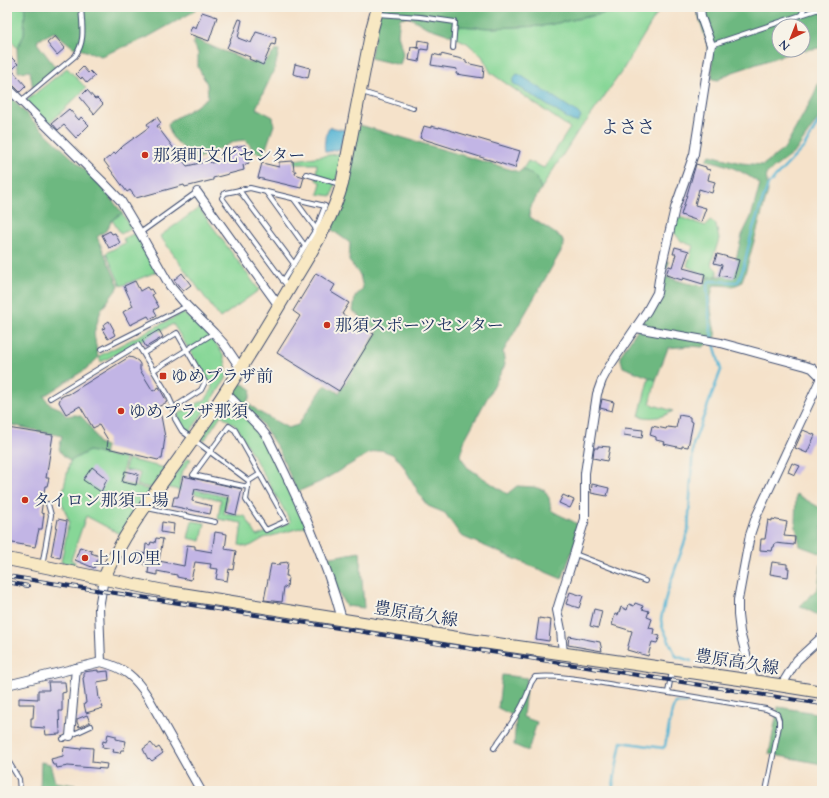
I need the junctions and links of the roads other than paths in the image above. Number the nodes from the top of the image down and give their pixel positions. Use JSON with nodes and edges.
{"nodes":[{"id":1,"x":81,"y":7,"type":"edge"},
{"id":2,"x":700,"y":7,"type":"edge"},
{"id":3,"x":806,"y":7,"type":"edge"},
{"id":4,"x":822,"y":8,"type":"edge"},
{"id":5,"x":377,"y":11,"type":"edge"},
{"id":6,"x":801,"y":15,"type":"junction"},
{"id":7,"x":711,"y":45,"type":"junction"},
{"id":8,"x":452,"y":48,"type":"dead end"},
{"id":9,"x":7,"y":87,"type":"edge"},
{"id":10,"x":360,"y":92,"type":"junction"},
{"id":11,"x":20,"y":101,"type":"junction"},
{"id":12,"x":414,"y":108,"type":"dead end"},
{"id":13,"x":306,"y":174,"type":"dead end"},
{"id":14,"x":342,"y":184,"type":"junction"},
{"id":15,"x":239,"y":190,"type":"junction"},
{"id":16,"x":197,"y":192,"type":"joint"},
{"id":17,"x":266,"y":192,"type":"junction"},
{"id":18,"x":294,"y":199,"type":"junction"},
{"id":19,"x":316,"y":229,"type":"junction"},
{"id":20,"x":140,"y":233,"type":"junction"},
{"id":21,"x":306,"y":246,"type":"junction"},
{"id":22,"x":294,"y":264,"type":"junction"},
{"id":23,"x":286,"y":285,"type":"junction"},
{"id":24,"x":187,"y":306,"type":"junction"},
{"id":25,"x":279,"y":306,"type":"junction"},
{"id":26,"x":636,"y":328,"type":"junction"},
{"id":27,"x":214,"y":333,"type":"junction"},
{"id":28,"x":102,"y":349,"type":"dead end"},
{"id":29,"x":187,"y":350,"type":"junction"},
{"id":30,"x":144,"y":353,"type":"junction"},
{"id":31,"x":241,"y":369,"type":"junction"},
{"id":32,"x":154,"y":370,"type":"junction"},
{"id":33,"x":821,"y":376,"type":"edge"},
{"id":34,"x":226,"y":393,"type":"junction"},
{"id":35,"x":50,"y":398,"type":"dead end"},
{"id":36,"x":173,"y":408,"type":"junction"},
{"id":37,"x":193,"y":440,"type":"junction"},
{"id":38,"x":210,"y":452,"type":"junction"},
{"id":39,"x":260,"y":474,"type":"junction"},
{"id":40,"x":249,"y":481,"type":"junction"},
{"id":41,"x":248,"y":487,"type":"junction"},
{"id":42,"x":48,"y":504,"type":"dead end"},
{"id":43,"x":145,"y":507,"type":"junction"},
{"id":44,"x":215,"y":522,"type":"dead end"},
{"id":45,"x":575,"y":554,"type":"junction"},
{"id":46,"x":7,"y":559,"type":"edge"},
{"id":47,"x":42,"y":566,"type":"junction"},
{"id":48,"x":104,"y":578,"type":"junction"},
{"id":49,"x":645,"y":581,"type":"dead end"},
{"id":50,"x":342,"y":619,"type":"junction"},
{"id":51,"x":822,"y":637,"type":"edge"},
{"id":52,"x":563,"y":654,"type":"junction"},
{"id":53,"x":100,"y":662,"type":"junction"},
{"id":54,"x":76,"y":668,"type":"junction"},
{"id":55,"x":672,"y":669,"type":"junction"},
{"id":56,"x":753,"y":681,"type":"junction"},
{"id":57,"x":7,"y":686,"type":"edge"},
{"id":58,"x":781,"y":686,"type":"junction"},
{"id":59,"x":668,"y":692,"type":"junction"},
{"id":60,"x":822,"y":692,"type":"edge"},
{"id":61,"x":91,"y":726,"type":"dead end"},
{"id":62,"x":66,"y":737,"type":"joint"},
{"id":63,"x":494,"y":748,"type":"dead end"},
{"id":64,"x":7,"y":759,"type":"edge"},
{"id":65,"x":20,"y":791,"type":"edge"},
{"id":66,"x":201,"y":791,"type":"edge"},
{"id":67,"x":766,"y":791,"type":"edge"}],
"edges":[{"from":1,"to":11,"type":"lane"},
{"from":2,"to":7,"type":"street"},
{"from":3,"to":6,"type":"lane"},
{"from":4,"to":6,"type":"lane"},
{"from":5,"to":8,"type":"lane"},
{"from":5,"to":10,"type":"main road"},
{"from":6,"to":7,"type":"lane"},
{"from":7,"to":26,"type":"street"},
{"from":9,"to":11,"type":"street"},
{"from":10,"to":12,"type":"lane"},
{"from":10,"to":14,"type":"main road"},
{"from":11,"to":20,"type":"street"},
{"from":13,"to":14,"type":"lane"},
{"from":14,"to":23,"type":"main road"},
{"from":15,"to":17,"type":"lane"},
{"from":15,"to":22,"type":"lane"},
{"from":15,"to":23,"type":"lane"},
{"from":16,"to":20,"type":"lane"},
{"from":16,"to":25,"type":"street"},
{"from":17,"to":18,"type":"lane"},
{"from":17,"to":21,"type":"lane"},
{"from":18,"to":19,"type":"lane"},
{"from":18,"to":19,"type":"lane"},
{"from":19,"to":21,"type":"lane"},
{"from":20,"to":24,"type":"street"},
{"from":21,"to":22,"type":"lane"},
{"from":22,"to":23,"type":"lane"},
{"from":23,"to":25,"type":"main road"},
{"from":24,"to":27,"type":"street"},
{"from":24,"to":28,"type":"lane"},
{"from":25,"to":31,"type":"main road"},
{"from":26,"to":33,"type":"street"},
{"from":26,"to":45,"type":"street"},
{"from":27,"to":29,"type":"lane"},
{"from":27,"to":31,"type":"street"},
{"from":29,"to":30,"type":"lane"},
{"from":29,"to":32,"type":"lane"},
{"from":29,"to":36,"type":"lane"},
{"from":30,"to":32,"type":"lane"},
{"from":30,"to":35,"type":"lane"},
{"from":31,"to":34,"type":"main road"},
{"from":32,"to":36,"type":"lane"},
{"from":33,"to":56,"type":"street"},
{"from":34,"to":37,"type":"main road"},
{"from":34,"to":50,"type":"street"},
{"from":36,"to":37,"type":"lane"},
{"from":37,"to":38,"type":"lane"},
{"from":37,"to":43,"type":"main road"},
{"from":38,"to":39,"type":"lane"},
{"from":38,"to":40,"type":"lane"},
{"from":38,"to":41,"type":"lane"},
{"from":39,"to":40,"type":"lane"},
{"from":39,"to":41,"type":"lane"},
{"from":40,"to":41,"type":"lane"},
{"from":42,"to":47,"type":"lane"},
{"from":43,"to":44,"type":"lane"},
{"from":43,"to":48,"type":"main road"},
{"from":45,"to":49,"type":"lane"},
{"from":45,"to":52,"type":"street"},
{"from":46,"to":47,"type":"main road","name":"豊原高久線"},
{"from":47,"to":48,"type":"main road","name":"豊原高久線"},
{"from":48,"to":50,"type":"main road","name":"豊原高久線"},
{"from":48,"to":53,"type":"street"},
{"from":50,"to":52,"type":"main road","name":"豊原高久線"},
{"from":51,"to":58,"type":"street"},
{"from":52,"to":55,"type":"main road","name":"豊原高久線"},
{"from":53,"to":54,"type":"street"},
{"from":53,"to":66,"type":"street"},
{"from":54,"to":57,"type":"street"},
{"from":54,"to":62,"type":"street"},
{"from":55,"to":56,"type":"main road","name":"豊原高久線"},
{"from":55,"to":59,"type":"lane"},
{"from":56,"to":58,"type":"main road","name":"豊原高久線"},
{"from":58,"to":60,"type":"main road","name":"豊原高久線"},
{"from":59,"to":63,"type":"lane"},
{"from":59,"to":67,"type":"lane"},
{"from":61,"to":62,"type":"lane"},
{"from":64,"to":65,"type":"lane"}]}
